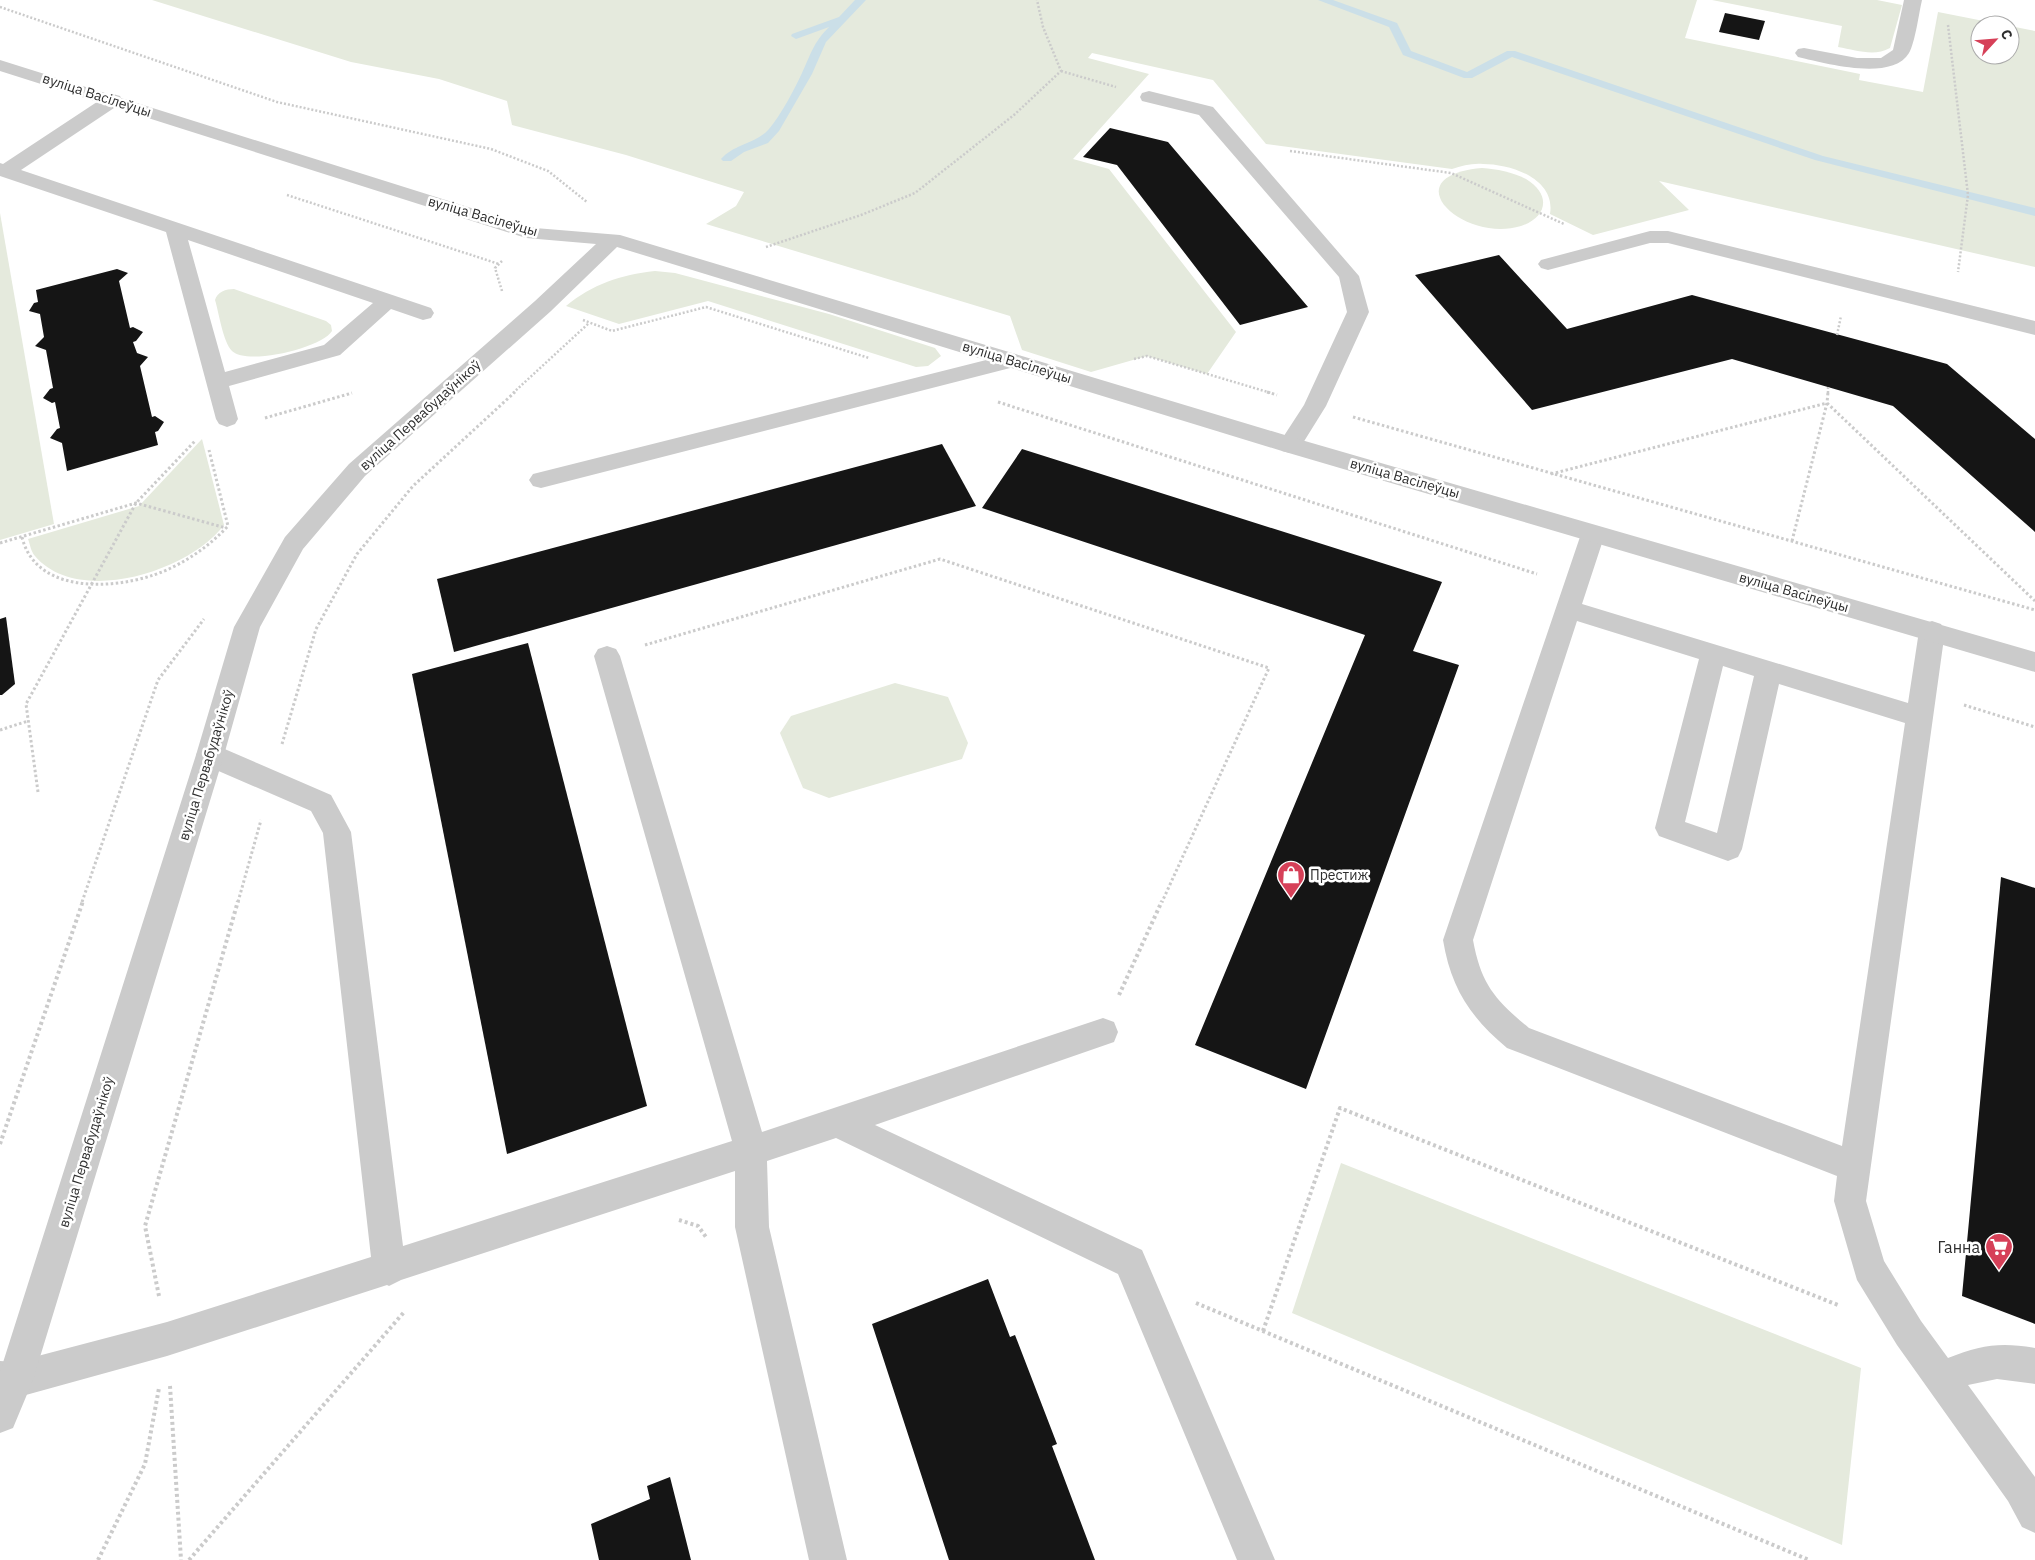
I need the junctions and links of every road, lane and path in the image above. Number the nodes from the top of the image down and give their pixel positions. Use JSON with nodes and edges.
{"nodes":[{"id":1,"x":1037,"y":0,"type":"edge"},
{"id":2,"x":1913,"y":0,"type":"edge"},
{"id":3,"x":0,"y":7,"type":"edge"},
{"id":4,"x":1947,"y":19,"type":"dead end"},
{"id":5,"x":1804,"y":53,"type":"dead end"},
{"id":6,"x":0,"y":64,"type":"edge"},
{"id":7,"x":1061,"y":71,"type":"junction"},
{"id":8,"x":1149,"y":97,"type":"joint"},
{"id":9,"x":113,"y":100,"type":"junction"},
{"id":10,"x":3,"y":170,"type":"edge"},
{"id":11,"x":175,"y":229,"type":"junction"},
{"id":12,"x":614,"y":239,"type":"junction"},
{"id":13,"x":1548,"y":264,"type":"dead end"},
{"id":14,"x":710,"y":267,"type":"junction"},
{"id":15,"x":388,"y":302,"type":"junction"},
{"id":16,"x":1951,"y":307,"type":"junction"},
{"id":17,"x":1842,"y":311,"type":"dead end"},
{"id":18,"x":423,"y":313,"type":"dead end"},
{"id":19,"x":2035,"y":328,"type":"edge"},
{"id":20,"x":1838,"y":335,"type":"dead end"},
{"id":21,"x":872,"y":360,"type":"dead end"},
{"id":22,"x":1010,"y":360,"type":"junction"},
{"id":23,"x":1070,"y":378,"type":"junction"},
{"id":24,"x":937,"y":380,"type":"junction"},
{"id":25,"x":217,"y":382,"type":"junction"},
{"id":26,"x":1828,"y":387,"type":"dead end"},
{"id":27,"x":1826,"y":403,"type":"junction"},
{"id":28,"x":1315,"y":406,"type":"junction"},
{"id":29,"x":227,"y":419,"type":"dead end"},
{"id":30,"x":207,"y":444,"type":"dead end"},
{"id":31,"x":1290,"y":445,"type":"junction"},
{"id":32,"x":1550,"y":474,"type":"junction"},
{"id":33,"x":541,"y":480,"type":"dead end"},
{"id":34,"x":136,"y":503,"type":"junction"},
{"id":35,"x":226,"y":528,"type":"junction"},
{"id":36,"x":1593,"y":534,"type":"junction"},
{"id":37,"x":22,"y":537,"type":"junction"},
{"id":38,"x":1792,"y":541,"type":"junction"},
{"id":39,"x":0,"y":544,"type":"edge"},
{"id":40,"x":91,"y":584,"type":"junction"},
{"id":41,"x":1572,"y":598,"type":"junction"},
{"id":42,"x":2035,"y":601,"type":"edge"},
{"id":43,"x":2035,"y":610,"type":"edge"},
{"id":44,"x":1932,"y":631,"type":"junction"},
{"id":45,"x":1713,"y":654,"type":"junction"},
{"id":46,"x":607,"y":656,"type":"joint"},
{"id":47,"x":2035,"y":662,"type":"edge"},
{"id":48,"x":1769,"y":670,"type":"junction"},
{"id":49,"x":1921,"y":705,"type":"junction"},
{"id":50,"x":28,"y":721,"type":"junction"},
{"id":51,"x":2035,"y":727,"type":"edge"},
{"id":52,"x":0,"y":730,"type":"edge"},
{"id":53,"x":210,"y":755,"type":"junction"},
{"id":54,"x":272,"y":782,"type":"junction"},
{"id":55,"x":38,"y":792,"type":"dead end"},
{"id":56,"x":1103,"y":1032,"type":"joint"},
{"id":57,"x":837,"y":1123,"type":"junction"},
{"id":58,"x":751,"y":1150,"type":"junction"},
{"id":59,"x":1854,"y":1167,"type":"junction"},
{"id":60,"x":389,"y":1269,"type":"junction"},
{"id":61,"x":1138,"y":1279,"type":"junction"},
{"id":62,"x":409,"y":1307,"type":"dead end"},
{"id":63,"x":1844,"y":1308,"type":"dead end"},
{"id":64,"x":1263,"y":1331,"type":"junction"},
{"id":65,"x":167,"y":1339,"type":"junction"},
{"id":66,"x":2035,"y":1366,"type":"edge"},
{"id":67,"x":1941,"y":1378,"type":"junction"},
{"id":68,"x":7,"y":1380,"type":"edge"},
{"id":69,"x":0,"y":1415,"type":"edge"},
{"id":70,"x":2035,"y":1514,"type":"edge"},
{"id":71,"x":98,"y":1560,"type":"edge"},
{"id":72,"x":181,"y":1560,"type":"edge"},
{"id":73,"x":190,"y":1560,"type":"edge"},
{"id":74,"x":828,"y":1560,"type":"edge"},
{"id":75,"x":1256,"y":1560,"type":"edge"},
{"id":76,"x":1809,"y":1560,"type":"edge"}],
"edges":[{"from":1,"to":7,"type":"path"},
{"from":2,"to":5,"type":"street"},
{"from":3,"to":12,"type":"path"},
{"from":4,"to":16,"type":"path"},
{"from":6,"to":9,"type":"street","name":"вуліца Васілеўцы"},
{"from":7,"to":8,"type":"path"},
{"from":7,"to":14,"type":"path"},
{"from":8,"to":28,"type":"street"},
{"from":9,"to":10,"type":"street"},
{"from":9,"to":12,"type":"street","name":"вуліца Васілеўцы"},
{"from":10,"to":11,"type":"street"},
{"from":11,"to":15,"type":"street"},
{"from":11,"to":25,"type":"street"},
{"from":12,"to":14,"type":"street","name":"вуліца Васілеўцы"},
{"from":12,"to":53,"type":"street","name":"вуліца Первабудаўнікоў"},
{"from":13,"to":16,"type":"street"},
{"from":14,"to":22,"type":"street","name":"вуліца Васілеўцы"},
{"from":15,"to":18,"type":"street"},
{"from":15,"to":25,"type":"street"},
{"from":16,"to":19,"type":"street"},
{"from":17,"to":20,"type":"path"},
{"from":21,"to":54,"type":"path"},
{"from":22,"to":23,"type":"street","name":"вуліца Васілеўцы"},
{"from":22,"to":24,"type":"street"},
{"from":23,"to":28,"type":"path"},
{"from":23,"to":31,"type":"street","name":"вуліца Васілеўцы"},
{"from":24,"to":33,"type":"street"},
{"from":24,"to":41,"type":"path"},
{"from":25,"to":29,"type":"street"},
{"from":26,"to":27,"type":"path"},
{"from":27,"to":32,"type":"path"},
{"from":27,"to":38,"type":"path"},
{"from":27,"to":42,"type":"path"},
{"from":28,"to":31,"type":"street"},
{"from":28,"to":32,"type":"path"},
{"from":30,"to":35,"type":"path"},
{"from":31,"to":36,"type":"street","name":"вуліца Васілеўцы"},
{"from":32,"to":38,"type":"path"},
{"from":34,"to":35,"type":"path"},
{"from":34,"to":37,"type":"path"},
{"from":34,"to":40,"type":"path"},
{"from":35,"to":40,"type":"path"},
{"from":36,"to":41,"type":"street"},
{"from":36,"to":44,"type":"street","name":"вуліца Васілеўцы"},
{"from":37,"to":39,"type":"path"},
{"from":37,"to":40,"type":"path"},
{"from":38,"to":43,"type":"path"},
{"from":40,"to":50,"type":"path"},
{"from":41,"to":45,"type":"street"},
{"from":41,"to":59,"type":"street"},
{"from":44,"to":47,"type":"street","name":"вуліца Васілеўцы"},
{"from":44,"to":49,"type":"street"},
{"from":45,"to":48,"type":"street"},
{"from":45,"to":48,"type":"street"},
{"from":46,"to":56,"type":"path"},
{"from":46,"to":58,"type":"street"},
{"from":48,"to":49,"type":"street"},
{"from":49,"to":51,"type":"path"},
{"from":49,"to":59,"type":"street"},
{"from":50,"to":52,"type":"path"},
{"from":50,"to":55,"type":"path"},
{"from":53,"to":54,"type":"street"},
{"from":53,"to":68,"type":"street","name":"вуліца Первабудаўнікоў"},
{"from":54,"to":60,"type":"street"},
{"from":54,"to":65,"type":"path"},
{"from":56,"to":57,"type":"street"},
{"from":57,"to":58,"type":"street"},
{"from":57,"to":61,"type":"street"},
{"from":58,"to":60,"type":"street"},
{"from":58,"to":74,"type":"street"},
{"from":59,"to":67,"type":"street"},
{"from":60,"to":65,"type":"street"},
{"from":61,"to":64,"type":"path"},
{"from":61,"to":75,"type":"street"},
{"from":62,"to":73,"type":"path"},
{"from":63,"to":64,"type":"path"},
{"from":64,"to":76,"type":"path"},
{"from":65,"to":68,"type":"street"},
{"from":65,"to":71,"type":"path"},
{"from":65,"to":72,"type":"path"},
{"from":66,"to":67,"type":"street"},
{"from":67,"to":70,"type":"street"},
{"from":68,"to":69,"type":"street","name":"вуліца Первабудаўнікоў"}]}
